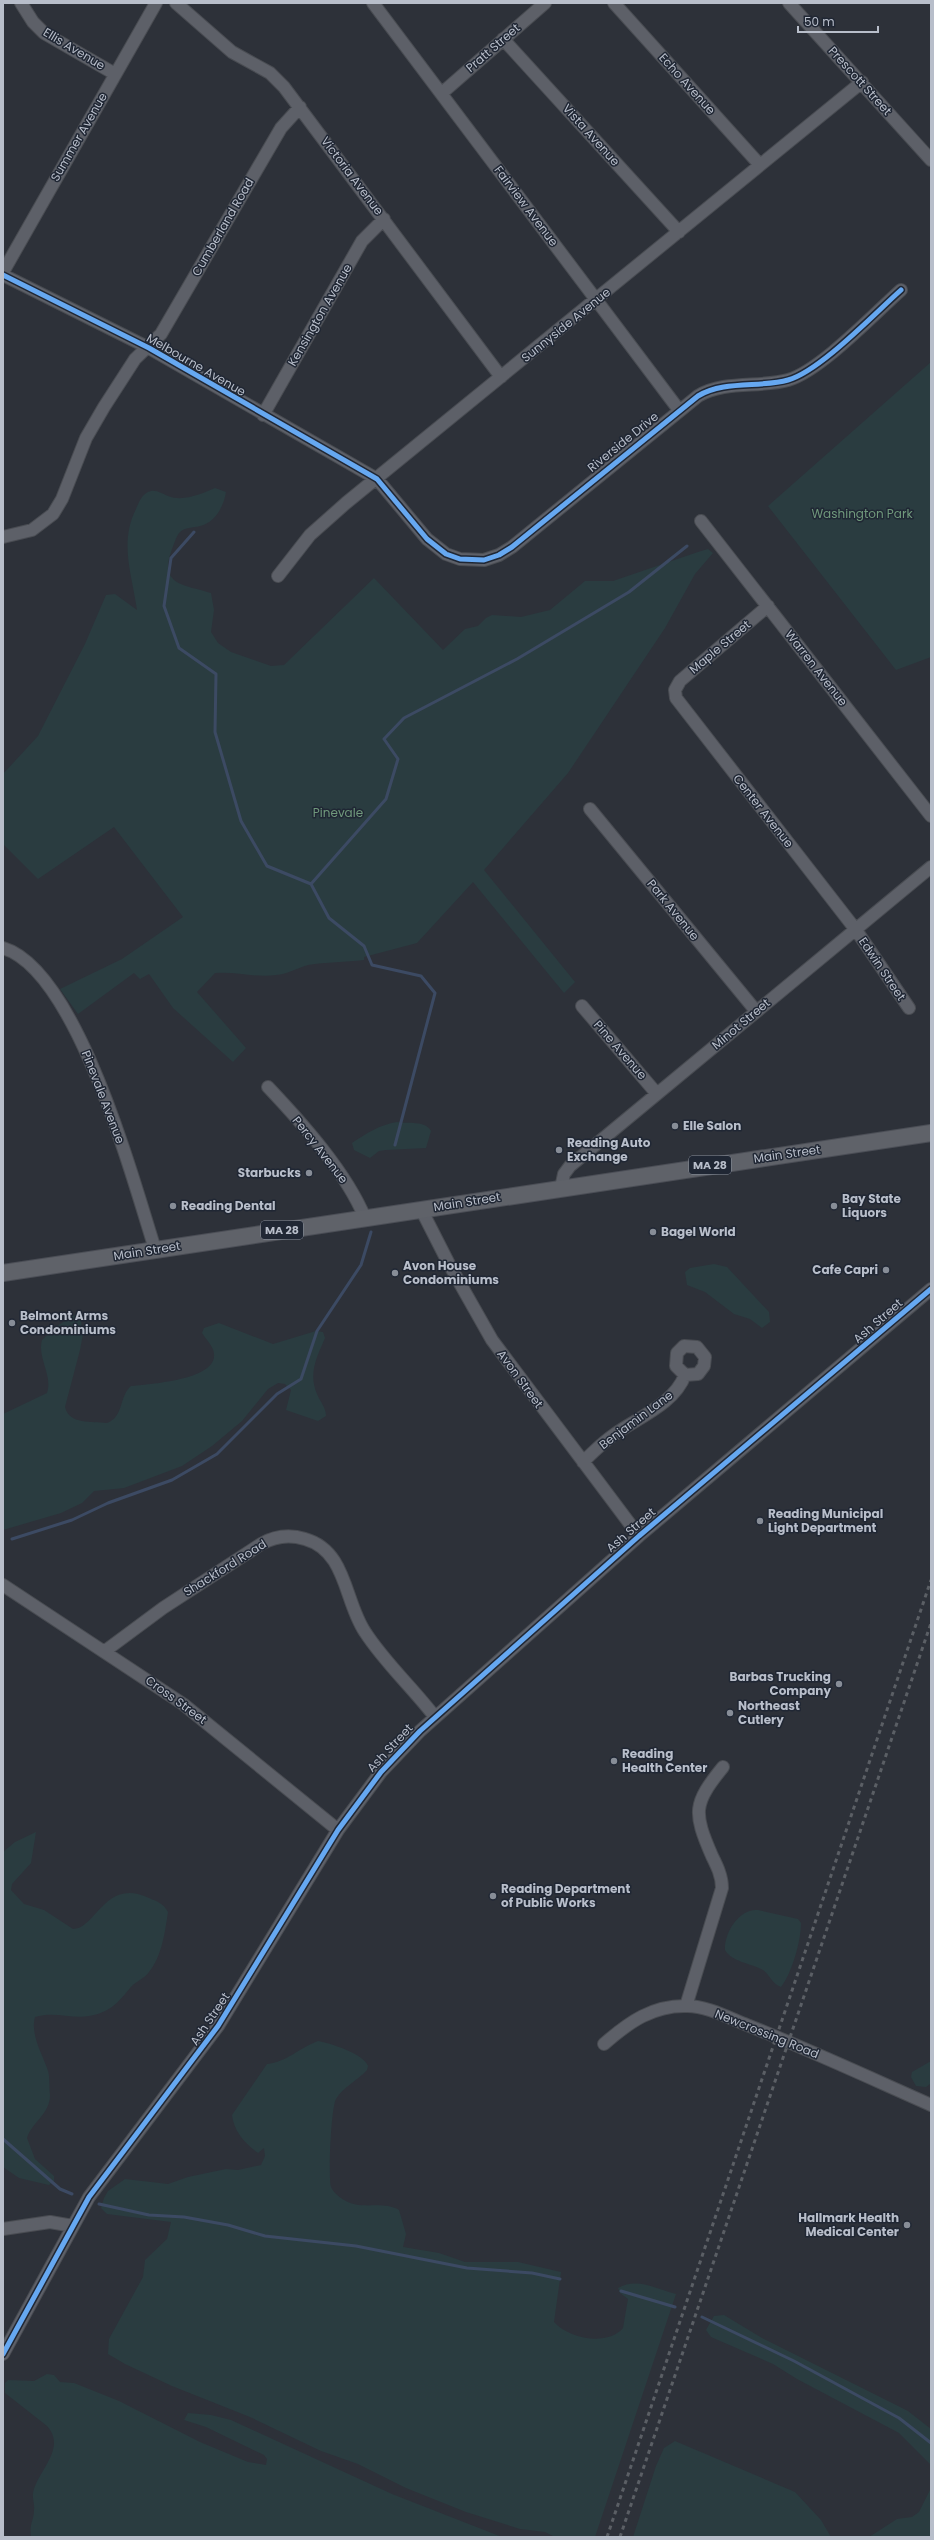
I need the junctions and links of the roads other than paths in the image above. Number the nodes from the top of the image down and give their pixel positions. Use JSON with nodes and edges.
{"nodes":[{"id":1,"x":21,"y":3,"type":"edge"},
{"id":2,"x":156,"y":3,"type":"edge"},
{"id":3,"x":176,"y":3,"type":"edge"},
{"id":4,"x":373,"y":3,"type":"edge"},
{"id":5,"x":545,"y":3,"type":"edge"},
{"id":6,"x":614,"y":3,"type":"edge"},
{"id":7,"x":789,"y":3,"type":"edge"},
{"id":8,"x":503,"y":39,"type":"junction"},
{"id":9,"x":115,"y":74,"type":"junction"},
{"id":10,"x":862,"y":82,"type":"junction"},
{"id":11,"x":442,"y":93,"type":"junction"},
{"id":12,"x":300,"y":107,"type":"junction"},
{"id":13,"x":931,"y":160,"type":"edge"},
{"id":14,"x":760,"y":165,"type":"junction"},
{"id":15,"x":384,"y":219,"type":"junction"},
{"id":16,"x":679,"y":232,"type":"junction"},
{"id":17,"x":3,"y":272,"type":"edge"},
{"id":18,"x":3,"y":275,"type":"edge"},
{"id":19,"x":901,"y":290,"type":"dead end"},
{"id":20,"x":597,"y":299,"type":"junction"},
{"id":21,"x":149,"y":348,"type":"junction"},
{"id":22,"x":501,"y":377,"type":"junction"},
{"id":23,"x":679,"y":410,"type":"junction"},
{"id":24,"x":263,"y":415,"type":"junction"},
{"id":25,"x":376,"y":479,"type":"junction"},
{"id":26,"x":702,"y":521,"type":"dead end"},
{"id":27,"x":3,"y":537,"type":"edge"},
{"id":28,"x":278,"y":576,"type":"dead end"},
{"id":29,"x":768,"y":606,"type":"junction"},
{"id":30,"x":674,"y":690,"type":"joint"},
{"id":31,"x":590,"y":809,"type":"dead end"},
{"id":32,"x":931,"y":816,"type":"edge"},
{"id":33,"x":931,"y":867,"type":"edge"},
{"id":34,"x":856,"y":930,"type":"junction"},
{"id":35,"x":3,"y":948,"type":"edge"},
{"id":36,"x":582,"y":1006,"type":"dead end"},
{"id":37,"x":909,"y":1008,"type":"dead end"},
{"id":38,"x":756,"y":1011,"type":"junction"},
{"id":39,"x":268,"y":1087,"type":"dead end"},
{"id":40,"x":657,"y":1094,"type":"junction"},
{"id":41,"x":931,"y":1133,"type":"edge"},
{"id":42,"x":561,"y":1188,"type":"junction"},
{"id":43,"x":421,"y":1209,"type":"junction"},
{"id":44,"x":365,"y":1218,"type":"junction"},
{"id":45,"x":156,"y":1249,"type":"junction"},
{"id":46,"x":3,"y":1273,"type":"edge"},
{"id":47,"x":931,"y":1289,"type":"edge"},
{"id":48,"x":685,"y":1375,"type":"dead end"},
{"id":49,"x":582,"y":1462,"type":"junction"},
{"id":50,"x":639,"y":1536,"type":"junction"},
{"id":51,"x":3,"y":1585,"type":"edge"},
{"id":52,"x":105,"y":1652,"type":"junction"},
{"id":53,"x":435,"y":1717,"type":"junction"},
{"id":54,"x":724,"y":1767,"type":"dead end"},
{"id":55,"x":338,"y":1830,"type":"junction"},
{"id":56,"x":686,"y":2006,"type":"junction"},
{"id":57,"x":604,"y":2044,"type":"dead end"},
{"id":58,"x":931,"y":2105,"type":"edge"},
{"id":59,"x":72,"y":2226,"type":"junction"},
{"id":60,"x":3,"y":2229,"type":"edge"},
{"id":61,"x":5,"y":2349,"type":"edge"}],
"edges":[{"from":1,"to":9,"type":"street","name":"Ellis Avenue"},
{"from":2,"to":9,"type":"street","name":"Summer Avenue"},
{"from":3,"to":12,"type":"street","name":"Victoria Avenue"},
{"from":4,"to":11,"type":"street","name":"Fairview Avenue"},
{"from":5,"to":8,"type":"street","name":"Pratt Street"},
{"from":6,"to":14,"type":"street","name":"Echo Avenue"},
{"from":7,"to":10,"type":"street","name":"Prescott Street"},
{"from":8,"to":11,"type":"street","name":"Pratt Street"},
{"from":8,"to":16,"type":"street","name":"Vista Avenue"},
{"from":9,"to":17,"type":"street","name":"Summer Avenue"},
{"from":10,"to":13,"type":"street","name":"Prescott Street"},
{"from":10,"to":14,"type":"street","name":"Sunnyside Avenue"},
{"from":11,"to":20,"type":"street","name":"Fairview Avenue"},
{"from":12,"to":15,"type":"street","name":"Victoria Avenue"},
{"from":12,"to":21,"type":"street","name":"Cumberland Road"},
{"from":14,"to":16,"type":"street","name":"Sunnyside Avenue"},
{"from":15,"to":22,"type":"street","name":"Victoria Avenue"},
{"from":15,"to":24,"type":"street","name":"Kensington Avenue"},
{"from":16,"to":20,"type":"street","name":"Sunnyside Avenue"},
{"from":18,"to":21,"type":"street","name":"Melbourne Avenue"},
{"from":19,"to":23,"type":"street","name":"Riverside Drive"},
{"from":20,"to":22,"type":"street","name":"Sunnyside Avenue"},
{"from":20,"to":23,"type":"street","name":"Fairview Avenue"},
{"from":21,"to":24,"type":"street","name":"Melbourne Avenue"},
{"from":21,"to":27,"type":"street","name":"Cumberland Road"},
{"from":22,"to":25,"type":"street","name":"Sunnyside Avenue"},
{"from":23,"to":25,"type":"street","name":"Riverside Drive"},
{"from":24,"to":25,"type":"street","name":"Melbourne Avenue"},
{"from":25,"to":28,"type":"street","name":"Sunnyside Avenue"},
{"from":26,"to":29,"type":"street","name":"Warren Avenue"},
{"from":29,"to":30,"type":"street","name":"Maple Street"},
{"from":29,"to":32,"type":"street","name":"Warren Avenue"},
{"from":30,"to":34,"type":"street","name":"Center Avenue"},
{"from":31,"to":38,"type":"street","name":"Park Avenue"},
{"from":33,"to":34,"type":"street","name":"Minot Street"},
{"from":34,"to":37,"type":"street","name":"Edwin Street"},
{"from":34,"to":38,"type":"street","name":"Minot Street"},
{"from":35,"to":45,"type":"street","name":"Pinevale Avenue"},
{"from":36,"to":40,"type":"street","name":"Pine Avenue"},
{"from":38,"to":40,"type":"street","name":"Minot Street"},
{"from":39,"to":44,"type":"street","name":"Percy Avenue"},
{"from":40,"to":42,"type":"street","name":"Minot Street"},
{"from":41,"to":42,"type":"main road","name":"Main Street","number":"MA 28"},
{"from":42,"to":43,"type":"main road","name":"Main Street","number":"MA 28"},
{"from":43,"to":44,"type":"main road","name":"Main Street","number":"MA 28"},
{"from":43,"to":49,"type":"street","name":"Avon Street"},
{"from":44,"to":45,"type":"main road","name":"Main Street","number":"MA 28"},
{"from":45,"to":46,"type":"main road","name":"Main Street","number":"MA 28"},
{"from":47,"to":50,"type":"street","name":"Ash Street"},
{"from":48,"to":49,"type":"street","name":"Benjamin Lane"},
{"from":49,"to":50,"type":"street","name":"Avon Street"},
{"from":50,"to":53,"type":"street","name":"Ash Street"},
{"from":51,"to":52,"type":"street","name":"Cross Street"},
{"from":52,"to":53,"type":"street","name":"Shackford Road"},
{"from":52,"to":55,"type":"street","name":"Cross Street"},
{"from":53,"to":55,"type":"street","name":"Ash Street"},
{"from":54,"to":56,"type":"street"},
{"from":55,"to":59,"type":"street","name":"Ash Street"},
{"from":56,"to":57,"type":"street","name":"Newcrossing Road"},
{"from":56,"to":58,"type":"street","name":"Newcrossing Road"},
{"from":59,"to":60,"type":"street"},
{"from":59,"to":61,"type":"street","name":"Ash Street"}]}
